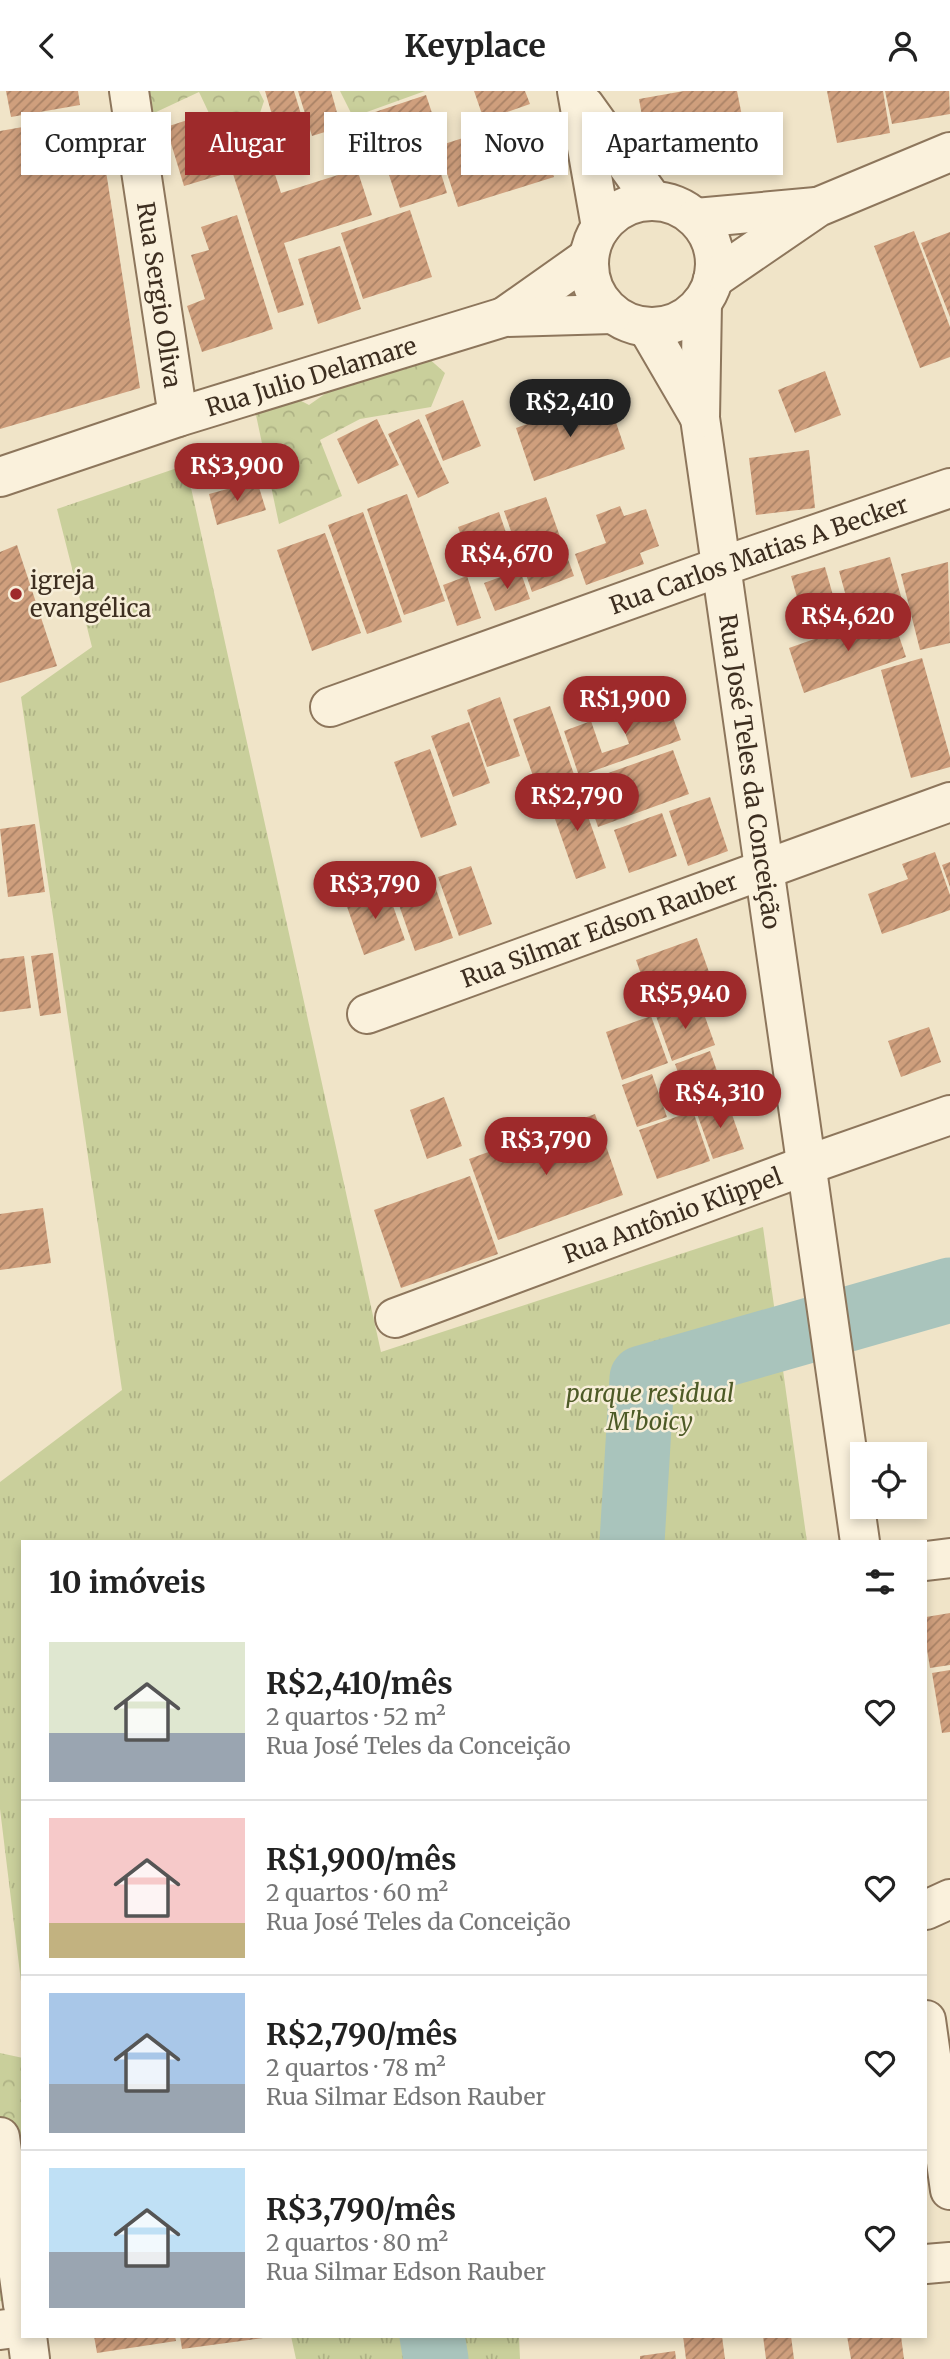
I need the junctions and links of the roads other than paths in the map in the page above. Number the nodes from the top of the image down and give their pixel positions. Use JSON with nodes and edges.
{"nodes":[{"id":1,"x":129,"y":91,"type":"edge"},
{"id":2,"x":578,"y":95,"type":"edge"},
{"id":3,"x":950,"y":152,"type":"edge"},
{"id":4,"x":653,"y":201,"type":"junction"},
{"id":5,"x":818,"y":207,"type":"junction"},
{"id":6,"x":696,"y":218,"type":"junction"},
{"id":7,"x":595,"y":242,"type":"junction"},
{"id":8,"x":707,"y":291,"type":"junction"},
{"id":9,"x":612,"y":314,"type":"junction"},
{"id":10,"x":504,"y":317,"type":"junction"},
{"id":11,"x":647,"y":327,"type":"junction"},
{"id":12,"x":178,"y":417,"type":"junction"},
{"id":13,"x":700,"y":418,"type":"junction"},
{"id":14,"x":0,"y":477,"type":"edge"},
{"id":15,"x":950,"y":488,"type":"edge"},
{"id":16,"x":723,"y":566,"type":"junction"},
{"id":17,"x":330,"y":707,"type":"dead end"},
{"id":18,"x":950,"y":802,"type":"edge"},
{"id":19,"x":765,"y":870,"type":"junction"},
{"id":20,"x":367,"y":1014,"type":"dead end"},
{"id":21,"x":950,"y":1115,"type":"edge"},
{"id":22,"x":807,"y":1165,"type":"junction"},
{"id":23,"x":395,"y":1318,"type":"dead end"},
{"id":24,"x":860,"y":1540,"type":"edge"},
{"id":25,"x":950,"y":1558,"type":"edge"},
{"id":26,"x":927,"y":1561,"type":"edge"},
{"id":27,"x":950,"y":1899,"type":"edge"},
{"id":28,"x":927,"y":1910,"type":"edge"},
{"id":29,"x":927,"y":2026,"type":"edge"},
{"id":30,"x":0,"y":2137,"type":"edge"},
{"id":31,"x":950,"y":2190,"type":"edge"},
{"id":32,"x":950,"y":2262,"type":"edge"},
{"id":33,"x":927,"y":2264,"type":"edge"},
{"id":34,"x":21,"y":2290,"type":"edge"},
{"id":35,"x":21,"y":2327,"type":"edge"},
{"id":36,"x":0,"y":2330,"type":"edge"},
{"id":37,"x":27,"y":2338,"type":"edge"},
{"id":38,"x":30,"y":2359,"type":"edge"}],
"edges":[{"from":1,"to":12,"type":"street","name":"Rua Sergio Oliva"},
{"from":2,"to":4,"type":"street"},
{"from":2,"to":7,"type":"street"},
{"from":3,"to":5,"type":"street"},
{"from":4,"to":6,"type":"street"},
{"from":4,"to":7,"type":"street"},
{"from":5,"to":6,"type":"street"},
{"from":5,"to":8,"type":"street"},
{"from":6,"to":8,"type":"street"},
{"from":7,"to":9,"type":"street"},
{"from":7,"to":10,"type":"street","name":"Rua Julio Delamare"},
{"from":8,"to":11,"type":"street"},
{"from":8,"to":13,"type":"street","name":"Rua José Teles da Conceição"},
{"from":9,"to":10,"type":"street","name":"Rua Julio Delamare"},
{"from":9,"to":11,"type":"street"},
{"from":10,"to":12,"type":"street","name":"Rua Julio Delamare"},
{"from":11,"to":13,"type":"street","name":"Rua José Teles da Conceição"},
{"from":12,"to":14,"type":"street","name":"Rua Julio Delamare"},
{"from":13,"to":16,"type":"street","name":"Rua José Teles da Conceição"},
{"from":15,"to":16,"type":"street","name":"Rua Carlos Matias A Becker"},
{"from":16,"to":17,"type":"street","name":"Rua Carlos Matias A Becker"},
{"from":16,"to":19,"type":"street","name":"Rua José Teles da Conceição"},
{"from":18,"to":19,"type":"street","name":"Rua Silmar Edson Rauber"},
{"from":19,"to":20,"type":"street","name":"Rua Silmar Edson Rauber"},
{"from":19,"to":22,"type":"street","name":"Rua José Teles da Conceição"},
{"from":21,"to":22,"type":"street","name":"Rua Antônio Klippel"},
{"from":22,"to":23,"type":"street","name":"Rua Antônio Klippel"},
{"from":22,"to":24,"type":"street","name":"Rua José Teles da Conceição"},
{"from":25,"to":26,"type":"street"},
{"from":27,"to":28,"type":"street"},
{"from":29,"to":31,"type":"street"},
{"from":30,"to":34,"type":"street"},
{"from":32,"to":33,"type":"street"},
{"from":35,"to":36,"type":"street"},
{"from":37,"to":38,"type":"street"}]}
